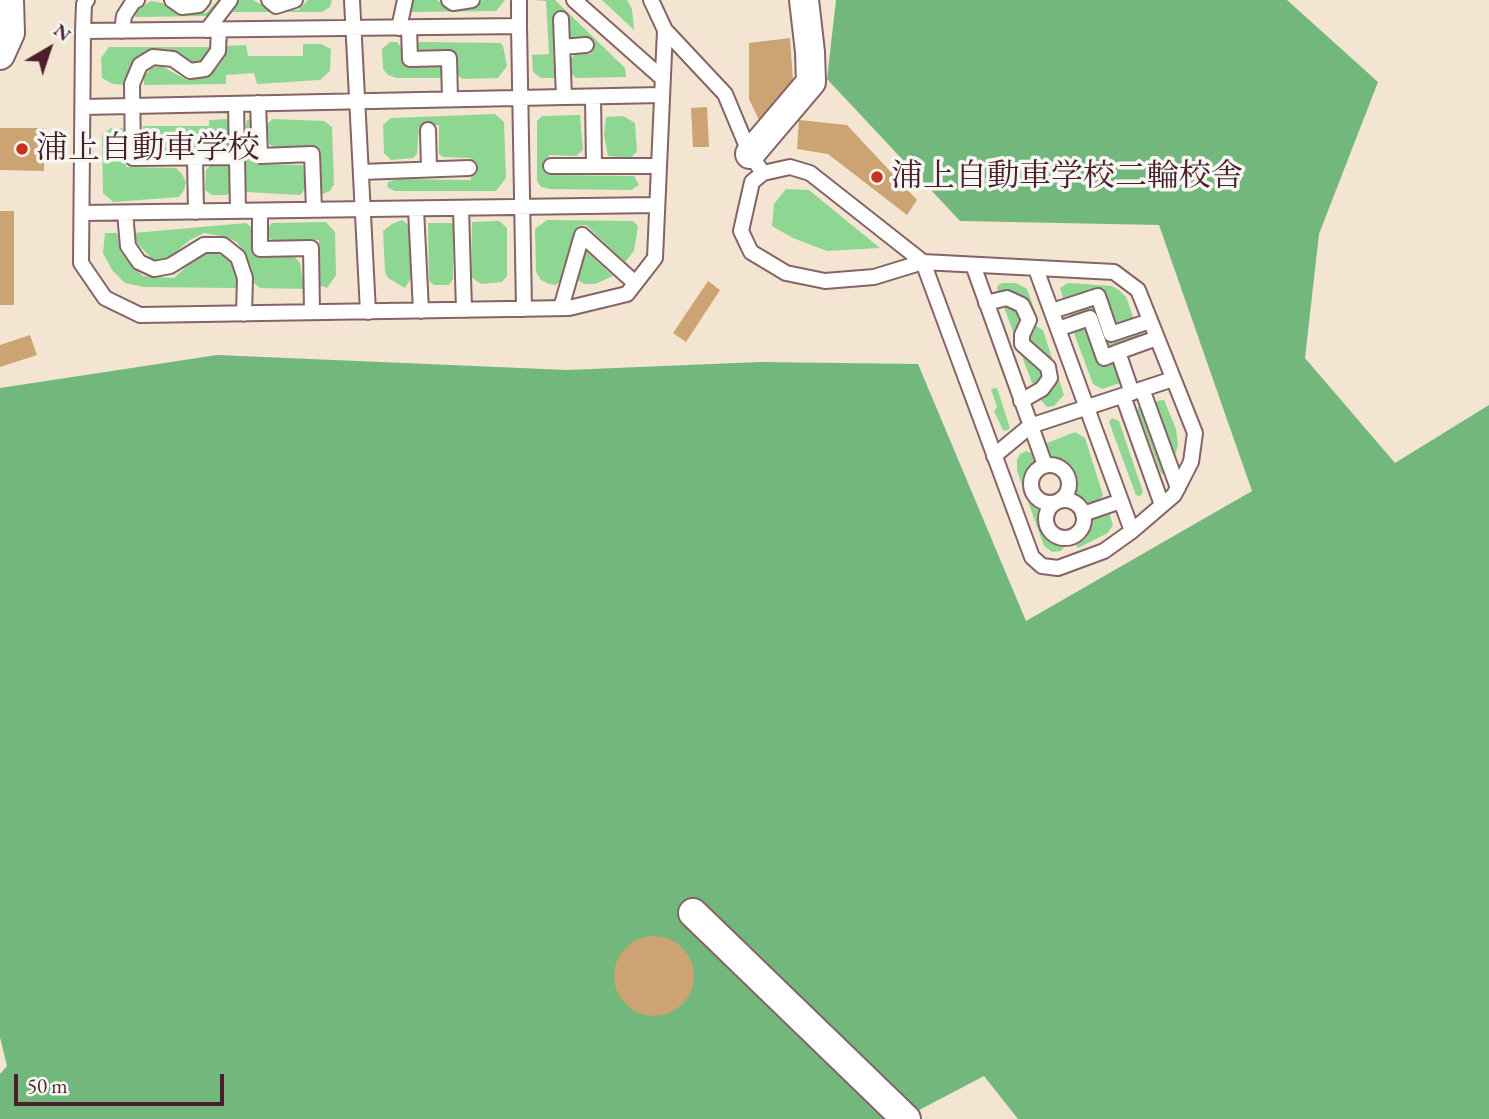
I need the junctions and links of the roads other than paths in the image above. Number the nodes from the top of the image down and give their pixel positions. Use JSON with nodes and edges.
{"nodes":[{"id":1,"x":9,"y":0,"type":"edge"},
{"id":2,"x":87,"y":0,"type":"edge"},
{"id":3,"x":137,"y":0,"type":"edge"},
{"id":4,"x":172,"y":0,"type":"edge"},
{"id":5,"x":203,"y":0,"type":"edge"},
{"id":6,"x":230,"y":0,"type":"edge"},
{"id":7,"x":269,"y":0,"type":"edge"},
{"id":8,"x":295,"y":0,"type":"edge"},
{"id":9,"x":352,"y":0,"type":"edge"},
{"id":10,"x":405,"y":0,"type":"edge"},
{"id":11,"x":449,"y":0,"type":"edge"},
{"id":12,"x":472,"y":0,"type":"edge"},
{"id":13,"x":519,"y":0,"type":"edge"},
{"id":14,"x":574,"y":0,"type":"edge"},
{"id":15,"x":651,"y":0,"type":"edge"},
{"id":16,"x":804,"y":0,"type":"edge"},
{"id":17,"x":561,"y":19,"type":"dead end"},
{"id":18,"x":519,"y":26,"type":"junction"},
{"id":19,"x":404,"y":28,"type":"junction"},
{"id":20,"x":354,"y":29,"type":"junction"},
{"id":21,"x":213,"y":30,"type":"junction"},
{"id":22,"x":665,"y":30,"type":"junction"},
{"id":23,"x":122,"y":31,"type":"junction"},
{"id":24,"x":83,"y":32,"type":"junction"},
{"id":25,"x":586,"y":45,"type":"dead end"},
{"id":26,"x":562,"y":47,"type":"junction"},
{"id":27,"x":0,"y":55,"type":"edge"},
{"id":28,"x":662,"y":78,"type":"junction"},
{"id":29,"x":662,"y":95,"type":"junction"},
{"id":30,"x":564,"y":97,"type":"junction"},
{"id":31,"x":593,"y":97,"type":"junction"},
{"id":32,"x":520,"y":98,"type":"junction"},
{"id":33,"x":450,"y":99,"type":"junction"},
{"id":34,"x":358,"y":101,"type":"junction"},
{"id":35,"x":258,"y":103,"type":"junction"},
{"id":36,"x":236,"y":104,"type":"junction"},
{"id":37,"x":132,"y":106,"type":"junction"},
{"id":38,"x":83,"y":107,"type":"junction"},
{"id":39,"x":428,"y":130,"type":"dead end"},
{"id":40,"x":237,"y":157,"type":"junction"},
{"id":41,"x":195,"y":158,"type":"junction"},
{"id":42,"x":757,"y":163,"type":"junction"},
{"id":43,"x":551,"y":166,"type":"dead end"},
{"id":44,"x":594,"y":166,"type":"junction"},
{"id":45,"x":658,"y":166,"type":"junction"},
{"id":46,"x":429,"y":168,"type":"junction"},
{"id":47,"x":469,"y":168,"type":"dead end"},
{"id":48,"x":361,"y":172,"type":"junction"},
{"id":49,"x":657,"y":205,"type":"junction"},
{"id":50,"x":521,"y":207,"type":"junction"},
{"id":51,"x":461,"y":208,"type":"junction"},
{"id":52,"x":416,"y":209,"type":"junction"},
{"id":53,"x":314,"y":210,"type":"junction"},
{"id":54,"x":361,"y":210,"type":"junction"},
{"id":55,"x":238,"y":211,"type":"junction"},
{"id":56,"x":260,"y":211,"type":"junction"},
{"id":57,"x":196,"y":212,"type":"junction"},
{"id":58,"x":125,"y":213,"type":"junction"},
{"id":59,"x":82,"y":214,"type":"junction"},
{"id":60,"x":923,"y":262,"type":"junction"},
{"id":61,"x":973,"y":265,"type":"junction"},
{"id":62,"x":1037,"y":269,"type":"junction"},
{"id":63,"x":635,"y":284,"type":"junction"},
{"id":64,"x":986,"y":303,"type":"junction"},
{"id":65,"x":561,"y":308,"type":"junction"},
{"id":66,"x":524,"y":309,"type":"junction"},
{"id":67,"x":464,"y":310,"type":"junction"},
{"id":68,"x":421,"y":311,"type":"junction"},
{"id":69,"x":312,"y":312,"type":"junction"},
{"id":70,"x":368,"y":312,"type":"junction"},
{"id":71,"x":244,"y":314,"type":"junction"},
{"id":72,"x":1055,"y":319,"type":"junction"},
{"id":73,"x":1029,"y":320,"type":"junction"},
{"id":74,"x":1150,"y":321,"type":"junction"},
{"id":75,"x":1157,"y":338,"type":"junction"},
{"id":76,"x":1118,"y":352,"type":"junction"},
{"id":77,"x":1173,"y":379,"type":"junction"},
{"id":78,"x":1132,"y":393,"type":"junction"},
{"id":79,"x":1021,"y":401,"type":"junction"},
{"id":80,"x":1087,"y":408,"type":"junction"},
{"id":81,"x":1030,"y":426,"type":"junction"},
{"id":82,"x":994,"y":456,"type":"junction"},
{"id":83,"x":1045,"y":465,"type":"junction"},
{"id":84,"x":1178,"y":488,"type":"junction"},
{"id":85,"x":1059,"y":501,"type":"junction"},
{"id":86,"x":1121,"y":501,"type":"junction"},
{"id":87,"x":1162,"y":505,"type":"junction"},
{"id":88,"x":1083,"y":514,"type":"junction"},
{"id":89,"x":1132,"y":531,"type":"junction"},
{"id":90,"x":1071,"y":538,"type":"junction"},
{"id":91,"x":1070,"y":563,"type":"junction"},
{"id":92,"x":693,"y":913,"type":"dead end"},
{"id":93,"x":905,"y":1119,"type":"edge"}],
"edges":[{"from":1,"to":27,"type":"street"},
{"from":2,"to":24,"type":"lane"},
{"from":3,"to":23,"type":"lane"},
{"from":4,"to":5,"type":"lane"},
{"from":6,"to":21,"type":"lane"},
{"from":7,"to":8,"type":"lane"},
{"from":9,"to":20,"type":"lane"},
{"from":10,"to":19,"type":"lane"},
{"from":11,"to":12,"type":"lane"},
{"from":13,"to":18,"type":"lane"},
{"from":14,"to":28,"type":"lane"},
{"from":15,"to":22,"type":"lane"},
{"from":16,"to":42,"type":"street"},
{"from":17,"to":26,"type":"lane"},
{"from":18,"to":19,"type":"lane"},
{"from":18,"to":32,"type":"lane"},
{"from":19,"to":20,"type":"lane"},
{"from":19,"to":33,"type":"lane"},
{"from":20,"to":21,"type":"lane"},
{"from":20,"to":34,"type":"lane"},
{"from":21,"to":23,"type":"lane"},
{"from":21,"to":37,"type":"lane"},
{"from":22,"to":28,"type":"lane"},
{"from":22,"to":42,"type":"lane"},
{"from":23,"to":24,"type":"lane"},
{"from":24,"to":38,"type":"lane"},
{"from":25,"to":26,"type":"lane"},
{"from":26,"to":30,"type":"lane"},
{"from":28,"to":29,"type":"lane"},
{"from":29,"to":31,"type":"lane"},
{"from":29,"to":45,"type":"lane"},
{"from":30,"to":31,"type":"lane"},
{"from":30,"to":32,"type":"lane"},
{"from":31,"to":44,"type":"lane"},
{"from":32,"to":33,"type":"lane"},
{"from":32,"to":50,"type":"lane"},
{"from":33,"to":34,"type":"lane"},
{"from":34,"to":35,"type":"lane"},
{"from":34,"to":48,"type":"lane"},
{"from":35,"to":36,"type":"lane"},
{"from":35,"to":53,"type":"lane"},
{"from":36,"to":37,"type":"lane"},
{"from":36,"to":40,"type":"lane"},
{"from":37,"to":38,"type":"lane"},
{"from":37,"to":41,"type":"lane"},
{"from":38,"to":59,"type":"lane"},
{"from":39,"to":46,"type":"lane"},
{"from":40,"to":41,"type":"lane"},
{"from":40,"to":55,"type":"lane"},
{"from":41,"to":57,"type":"lane"},
{"from":42,"to":60,"type":"lane"},
{"from":42,"to":60,"type":"lane"},
{"from":43,"to":44,"type":"lane"},
{"from":44,"to":45,"type":"lane"},
{"from":45,"to":49,"type":"lane"},
{"from":46,"to":47,"type":"lane"},
{"from":46,"to":48,"type":"lane"},
{"from":48,"to":54,"type":"lane"},
{"from":49,"to":50,"type":"lane"},
{"from":49,"to":63,"type":"lane"},
{"from":50,"to":51,"type":"lane"},
{"from":50,"to":66,"type":"lane"},
{"from":51,"to":52,"type":"lane"},
{"from":51,"to":67,"type":"lane"},
{"from":52,"to":54,"type":"lane"},
{"from":52,"to":68,"type":"lane"},
{"from":53,"to":54,"type":"lane"},
{"from":53,"to":56,"type":"lane"},
{"from":54,"to":70,"type":"lane"},
{"from":55,"to":56,"type":"lane"},
{"from":55,"to":57,"type":"lane"},
{"from":56,"to":69,"type":"lane"},
{"from":57,"to":58,"type":"lane"},
{"from":58,"to":59,"type":"lane"},
{"from":58,"to":71,"type":"lane"},
{"from":59,"to":71,"type":"lane"},
{"from":60,"to":61,"type":"lane"},
{"from":60,"to":82,"type":"lane"},
{"from":61,"to":62,"type":"lane"},
{"from":61,"to":64,"type":"lane"},
{"from":62,"to":72,"type":"lane"},
{"from":62,"to":74,"type":"lane"},
{"from":63,"to":65,"type":"lane"},
{"from":63,"to":65,"type":"lane"},
{"from":64,"to":73,"type":"lane"},
{"from":64,"to":79,"type":"lane"},
{"from":65,"to":66,"type":"lane"},
{"from":66,"to":67,"type":"lane"},
{"from":67,"to":68,"type":"lane"},
{"from":68,"to":70,"type":"lane"},
{"from":69,"to":70,"type":"lane"},
{"from":69,"to":71,"type":"lane"},
{"from":72,"to":73,"type":"lane"},
{"from":72,"to":74,"type":"lane"},
{"from":72,"to":76,"type":"lane"},
{"from":72,"to":80,"type":"lane"},
{"from":73,"to":79,"type":"lane"},
{"from":74,"to":75,"type":"lane"},
{"from":75,"to":76,"type":"lane"},
{"from":75,"to":77,"type":"lane"},
{"from":76,"to":78,"type":"lane"},
{"from":77,"to":78,"type":"lane"},
{"from":77,"to":84,"type":"lane"},
{"from":78,"to":80,"type":"lane"},
{"from":78,"to":84,"type":"lane"},
{"from":78,"to":87,"type":"lane"},
{"from":79,"to":81,"type":"lane"},
{"from":80,"to":81,"type":"lane"},
{"from":80,"to":86,"type":"lane"},
{"from":81,"to":82,"type":"lane"},
{"from":81,"to":83,"type":"lane"},
{"from":82,"to":91,"type":"lane"},
{"from":83,"to":85,"type":"lane"},
{"from":83,"to":85,"type":"lane"},
{"from":84,"to":87,"type":"lane"},
{"from":85,"to":88,"type":"lane"},
{"from":85,"to":90,"type":"lane"},
{"from":86,"to":88,"type":"lane"},
{"from":86,"to":89,"type":"lane"},
{"from":87,"to":89,"type":"lane"},
{"from":88,"to":90,"type":"lane"},
{"from":89,"to":91,"type":"lane"},
{"from":90,"to":91,"type":"lane"},
{"from":92,"to":93,"type":"street"}]}
